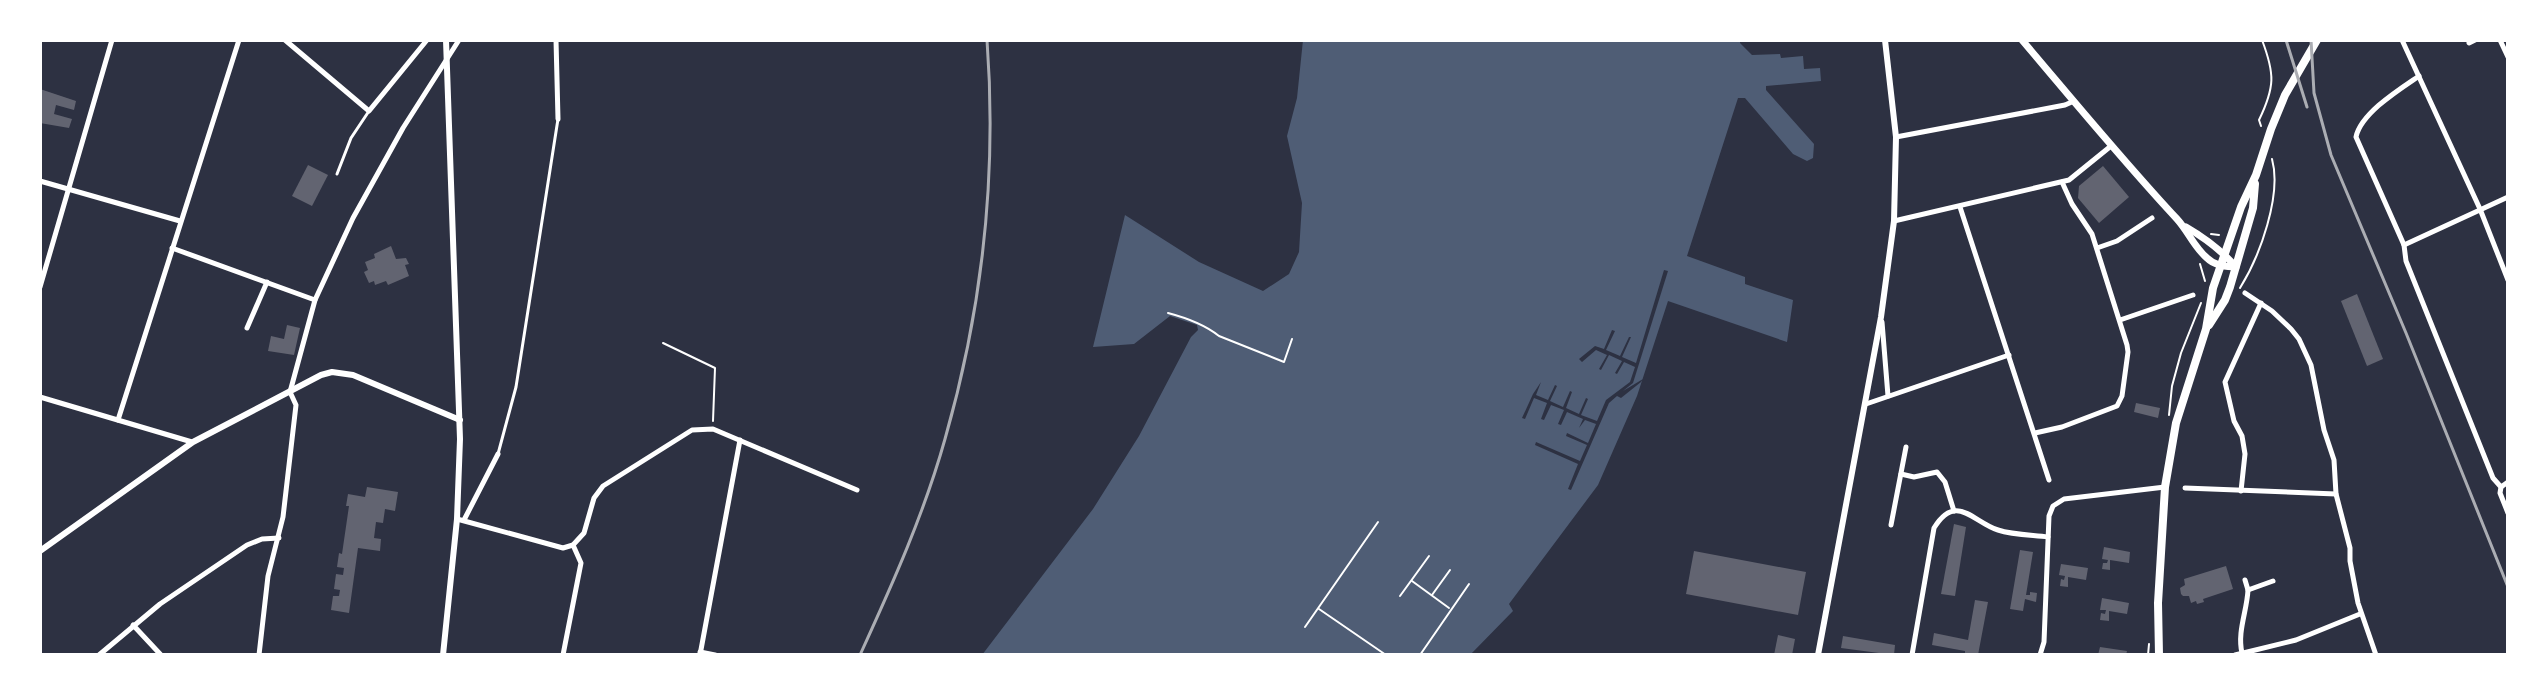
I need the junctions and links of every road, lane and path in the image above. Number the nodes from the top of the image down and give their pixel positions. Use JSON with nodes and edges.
{"nodes":[{"id":1,"x":112,"y":40,"type":"edge"},
{"id":2,"x":239,"y":40,"type":"edge"},
{"id":3,"x":285,"y":40,"type":"edge"},
{"id":4,"x":427,"y":40,"type":"edge"},
{"id":5,"x":446,"y":40,"type":"edge"},
{"id":6,"x":459,"y":40,"type":"edge"},
{"id":7,"x":556,"y":40,"type":"edge"},
{"id":8,"x":1885,"y":40,"type":"edge"},
{"id":9,"x":2022,"y":40,"type":"edge"},
{"id":10,"x":2262,"y":40,"type":"edge"},
{"id":11,"x":2317,"y":40,"type":"edge"},
{"id":12,"x":2402,"y":40,"type":"edge"},
{"id":13,"x":2500,"y":40,"type":"edge"},
{"id":14,"x":2508,"y":57,"type":"edge"},
{"id":15,"x":447,"y":60,"type":"junction"},
{"id":16,"x":2419,"y":76,"type":"junction"},
{"id":17,"x":2074,"y":101,"type":"junction"},
{"id":18,"x":369,"y":111,"type":"junction"},
{"id":19,"x":558,"y":119,"type":"joint"},
{"id":20,"x":2261,"y":126,"type":"dead end"},
{"id":21,"x":1896,"y":137,"type":"junction"},
{"id":22,"x":2111,"y":146,"type":"junction"},
{"id":23,"x":2272,"y":159,"type":"dead end"},
{"id":24,"x":337,"y":174,"type":"dead end"},
{"id":25,"x":2256,"y":175,"type":"junction"},
{"id":26,"x":40,"y":181,"type":"edge"},
{"id":27,"x":2062,"y":182,"type":"junction"},
{"id":28,"x":69,"y":189,"type":"junction"},
{"id":29,"x":2508,"y":197,"type":"edge"},
{"id":30,"x":1960,"y":207,"type":"junction"},
{"id":31,"x":2480,"y":209,"type":"junction"},
{"id":32,"x":2152,"y":218,"type":"dead end"},
{"id":33,"x":180,"y":221,"type":"junction"},
{"id":34,"x":1894,"y":221,"type":"junction"},
{"id":35,"x":2184,"y":226,"type":"junction"},
{"id":36,"x":2212,"y":233,"type":"dead end"},
{"id":37,"x":2219,"y":235,"type":"dead end"},
{"id":38,"x":2404,"y":245,"type":"junction"},
{"id":39,"x":172,"y":248,"type":"junction"},
{"id":40,"x":2097,"y":248,"type":"junction"},
{"id":41,"x":2224,"y":254,"type":"junction"},
{"id":42,"x":2198,"y":259,"type":"dead end"},
{"id":43,"x":2220,"y":266,"type":"junction"},
{"id":44,"x":2236,"y":267,"type":"junction"},
{"id":45,"x":2508,"y":280,"type":"edge"},
{"id":46,"x":267,"y":282,"type":"junction"},
{"id":47,"x":2205,"y":285,"type":"dead end"},
{"id":48,"x":40,"y":287,"type":"edge"},
{"id":49,"x":2242,"y":291,"type":"joint"},
{"id":50,"x":2193,"y":295,"type":"dead end"},
{"id":51,"x":315,"y":300,"type":"junction"},
{"id":52,"x":2201,"y":302,"type":"dead end"},
{"id":53,"x":2261,"y":303,"type":"junction"},
{"id":54,"x":1168,"y":313,"type":"dead end"},
{"id":55,"x":1881,"y":317,"type":"junction"},
{"id":56,"x":2120,"y":320,"type":"junction"},
{"id":57,"x":247,"y":328,"type":"dead end"},
{"id":58,"x":2206,"y":329,"type":"junction"},
{"id":59,"x":1292,"y":339,"type":"dead end"},
{"id":60,"x":663,"y":343,"type":"dead end"},
{"id":61,"x":2009,"y":355,"type":"junction"},
{"id":62,"x":290,"y":392,"type":"junction"},
{"id":63,"x":1888,"y":396,"type":"junction"},
{"id":64,"x":40,"y":397,"type":"edge"},
{"id":65,"x":1866,"y":404,"type":"junction"},
{"id":66,"x":2169,"y":415,"type":"dead end"},
{"id":67,"x":118,"y":420,"type":"junction"},
{"id":68,"x":460,"y":420,"type":"junction"},
{"id":69,"x":713,"y":429,"type":"junction"},
{"id":70,"x":2035,"y":433,"type":"junction"},
{"id":71,"x":740,"y":439,"type":"junction"},
{"id":72,"x":193,"y":442,"type":"junction"},
{"id":73,"x":1906,"y":447,"type":"dead end"},
{"id":74,"x":498,"y":454,"type":"joint"},
{"id":75,"x":1901,"y":474,"type":"junction"},
{"id":76,"x":2049,"y":480,"type":"dead end"},
{"id":77,"x":2508,"y":482,"type":"edge"},
{"id":78,"x":2165,"y":487,"type":"junction"},
{"id":79,"x":2501,"y":487,"type":"junction"},
{"id":80,"x":2185,"y":488,"type":"dead end"},
{"id":81,"x":857,"y":490,"type":"dead end"},
{"id":82,"x":2241,"y":491,"type":"junction"},
{"id":83,"x":2336,"y":494,"type":"junction"},
{"id":84,"x":1954,"y":511,"type":"junction"},
{"id":85,"x":2508,"y":513,"type":"edge"},
{"id":86,"x":461,"y":519,"type":"junction"},
{"id":87,"x":1378,"y":522,"type":"dead end"},
{"id":88,"x":1891,"y":525,"type":"dead end"},
{"id":89,"x":2048,"y":537,"type":"junction"},
{"id":90,"x":279,"y":538,"type":"junction"},
{"id":91,"x":573,"y":545,"type":"junction"},
{"id":92,"x":40,"y":551,"type":"edge"},
{"id":93,"x":1429,"y":556,"type":"dead end"},
{"id":94,"x":1450,"y":570,"type":"dead end"},
{"id":95,"x":1411,"y":580,"type":"junction"},
{"id":96,"x":2245,"y":580,"type":"dead end"},
{"id":97,"x":2273,"y":581,"type":"dead end"},
{"id":98,"x":1469,"y":584,"type":"dead end"},
{"id":99,"x":2248,"y":590,"type":"junction"},
{"id":100,"x":1432,"y":595,"type":"junction"},
{"id":101,"x":1400,"y":596,"type":"dead end"},
{"id":102,"x":1318,"y":608,"type":"junction"},
{"id":103,"x":1451,"y":609,"type":"junction"},
{"id":104,"x":2360,"y":614,"type":"junction"},
{"id":105,"x":133,"y":625,"type":"junction"},
{"id":106,"x":1305,"y":627,"type":"dead end"},
{"id":107,"x":700,"y":654,"type":"edge"},
{"id":108,"x":2239,"y":654,"type":"edge"},
{"id":109,"x":99,"y":655,"type":"edge"},
{"id":110,"x":161,"y":655,"type":"edge"},
{"id":111,"x":259,"y":655,"type":"edge"},
{"id":112,"x":443,"y":655,"type":"edge"},
{"id":113,"x":563,"y":655,"type":"edge"},
{"id":114,"x":715,"y":655,"type":"edge"},
{"id":115,"x":1386,"y":655,"type":"edge"},
{"id":116,"x":1420,"y":655,"type":"edge"},
{"id":117,"x":1818,"y":655,"type":"edge"},
{"id":118,"x":1912,"y":655,"type":"edge"},
{"id":119,"x":2040,"y":655,"type":"edge"},
{"id":120,"x":2159,"y":655,"type":"edge"},
{"id":121,"x":2376,"y":655,"type":"edge"}],
"edges":[{"from":1,"to":28,"type":"street"},
{"from":2,"to":33,"type":"street"},
{"from":3,"to":18,"type":"street"},
{"from":4,"to":18,"type":"street"},
{"from":5,"to":15,"type":"street"},
{"from":6,"to":15,"type":"street"},
{"from":7,"to":19,"type":"street"},
{"from":8,"to":21,"type":"street"},
{"from":9,"to":17,"type":"main road"},
{"from":10,"to":20,"type":"path"},
{"from":11,"to":25,"type":"main road"},
{"from":12,"to":16,"type":"street"},
{"from":13,"to":14,"type":"street"},
{"from":15,"to":51,"type":"street"},
{"from":15,"to":68,"type":"street"},
{"from":16,"to":31,"type":"street"},
{"from":16,"to":38,"type":"street"},
{"from":17,"to":21,"type":"street"},
{"from":17,"to":22,"type":"main road"},
{"from":18,"to":24,"type":"lane"},
{"from":19,"to":74,"type":"lane"},
{"from":21,"to":34,"type":"street"},
{"from":22,"to":27,"type":"street"},
{"from":22,"to":35,"type":"main road"},
{"from":23,"to":49,"type":"path"},
{"from":25,"to":41,"type":"main road"},
{"from":25,"to":44,"type":"main road"},
{"from":26,"to":28,"type":"street"},
{"from":27,"to":30,"type":"street"},
{"from":27,"to":40,"type":"street"},
{"from":28,"to":33,"type":"street"},
{"from":28,"to":48,"type":"street"},
{"from":29,"to":31,"type":"street"},
{"from":30,"to":34,"type":"street"},
{"from":30,"to":61,"type":"street"},
{"from":31,"to":38,"type":"street"},
{"from":31,"to":45,"type":"street"},
{"from":32,"to":40,"type":"street"},
{"from":33,"to":39,"type":"street"},
{"from":34,"to":55,"type":"street"},
{"from":35,"to":41,"type":"main road"},
{"from":35,"to":43,"type":"main road"},
{"from":36,"to":37,"type":"path"},
{"from":38,"to":79,"type":"street"},
{"from":39,"to":46,"type":"street"},
{"from":39,"to":67,"type":"street"},
{"from":40,"to":56,"type":"street"},
{"from":41,"to":43,"type":"main road"},
{"from":41,"to":44,"type":"main road"},
{"from":42,"to":47,"type":"path"},
{"from":43,"to":44,"type":"main road"},
{"from":43,"to":58,"type":"main road"},
{"from":44,"to":58,"type":"main road"},
{"from":46,"to":51,"type":"street"},
{"from":46,"to":57,"type":"street"},
{"from":49,"to":53,"type":"street"},
{"from":50,"to":56,"type":"street"},
{"from":51,"to":62,"type":"street"},
{"from":52,"to":66,"type":"path"},
{"from":53,"to":82,"type":"street"},
{"from":53,"to":83,"type":"street"},
{"from":54,"to":59,"type":"path"},
{"from":55,"to":63,"type":"street"},
{"from":55,"to":65,"type":"street"},
{"from":56,"to":70,"type":"street"},
{"from":58,"to":78,"type":"main road"},
{"from":60,"to":69,"type":"path"},
{"from":61,"to":63,"type":"street"},
{"from":61,"to":70,"type":"street"},
{"from":62,"to":68,"type":"street"},
{"from":62,"to":72,"type":"street"},
{"from":62,"to":90,"type":"street"},
{"from":63,"to":65,"type":"street"},
{"from":64,"to":67,"type":"street"},
{"from":65,"to":117,"type":"street"},
{"from":67,"to":72,"type":"street"},
{"from":68,"to":86,"type":"street"},
{"from":69,"to":71,"type":"street"},
{"from":69,"to":91,"type":"street"},
{"from":70,"to":76,"type":"street"},
{"from":71,"to":81,"type":"street"},
{"from":71,"to":107,"type":"street"},
{"from":72,"to":92,"type":"street"},
{"from":73,"to":75,"type":"street"},
{"from":74,"to":86,"type":"street"},
{"from":75,"to":84,"type":"street"},
{"from":75,"to":88,"type":"street"},
{"from":77,"to":79,"type":"street"},
{"from":78,"to":89,"type":"street"},
{"from":78,"to":120,"type":"main road"},
{"from":79,"to":85,"type":"street"},
{"from":80,"to":82,"type":"street"},
{"from":82,"to":83,"type":"street"},
{"from":83,"to":104,"type":"street"},
{"from":84,"to":89,"type":"street"},
{"from":84,"to":118,"type":"street"},
{"from":86,"to":91,"type":"street"},
{"from":86,"to":112,"type":"street"},
{"from":87,"to":102,"type":"path"},
{"from":89,"to":119,"type":"street"},
{"from":90,"to":105,"type":"street"},
{"from":90,"to":111,"type":"street"},
{"from":91,"to":113,"type":"street"},
{"from":93,"to":95,"type":"path"},
{"from":94,"to":100,"type":"path"},
{"from":95,"to":100,"type":"path"},
{"from":95,"to":101,"type":"path"},
{"from":96,"to":99,"type":"street"},
{"from":97,"to":99,"type":"street"},
{"from":98,"to":103,"type":"path"},
{"from":99,"to":108,"type":"street"},
{"from":100,"to":103,"type":"path"},
{"from":102,"to":106,"type":"path"},
{"from":102,"to":115,"type":"path"},
{"from":103,"to":116,"type":"path"},
{"from":104,"to":108,"type":"street"},
{"from":104,"to":121,"type":"street"},
{"from":105,"to":109,"type":"street"},
{"from":105,"to":110,"type":"street"},
{"from":107,"to":114,"type":"street"}]}
